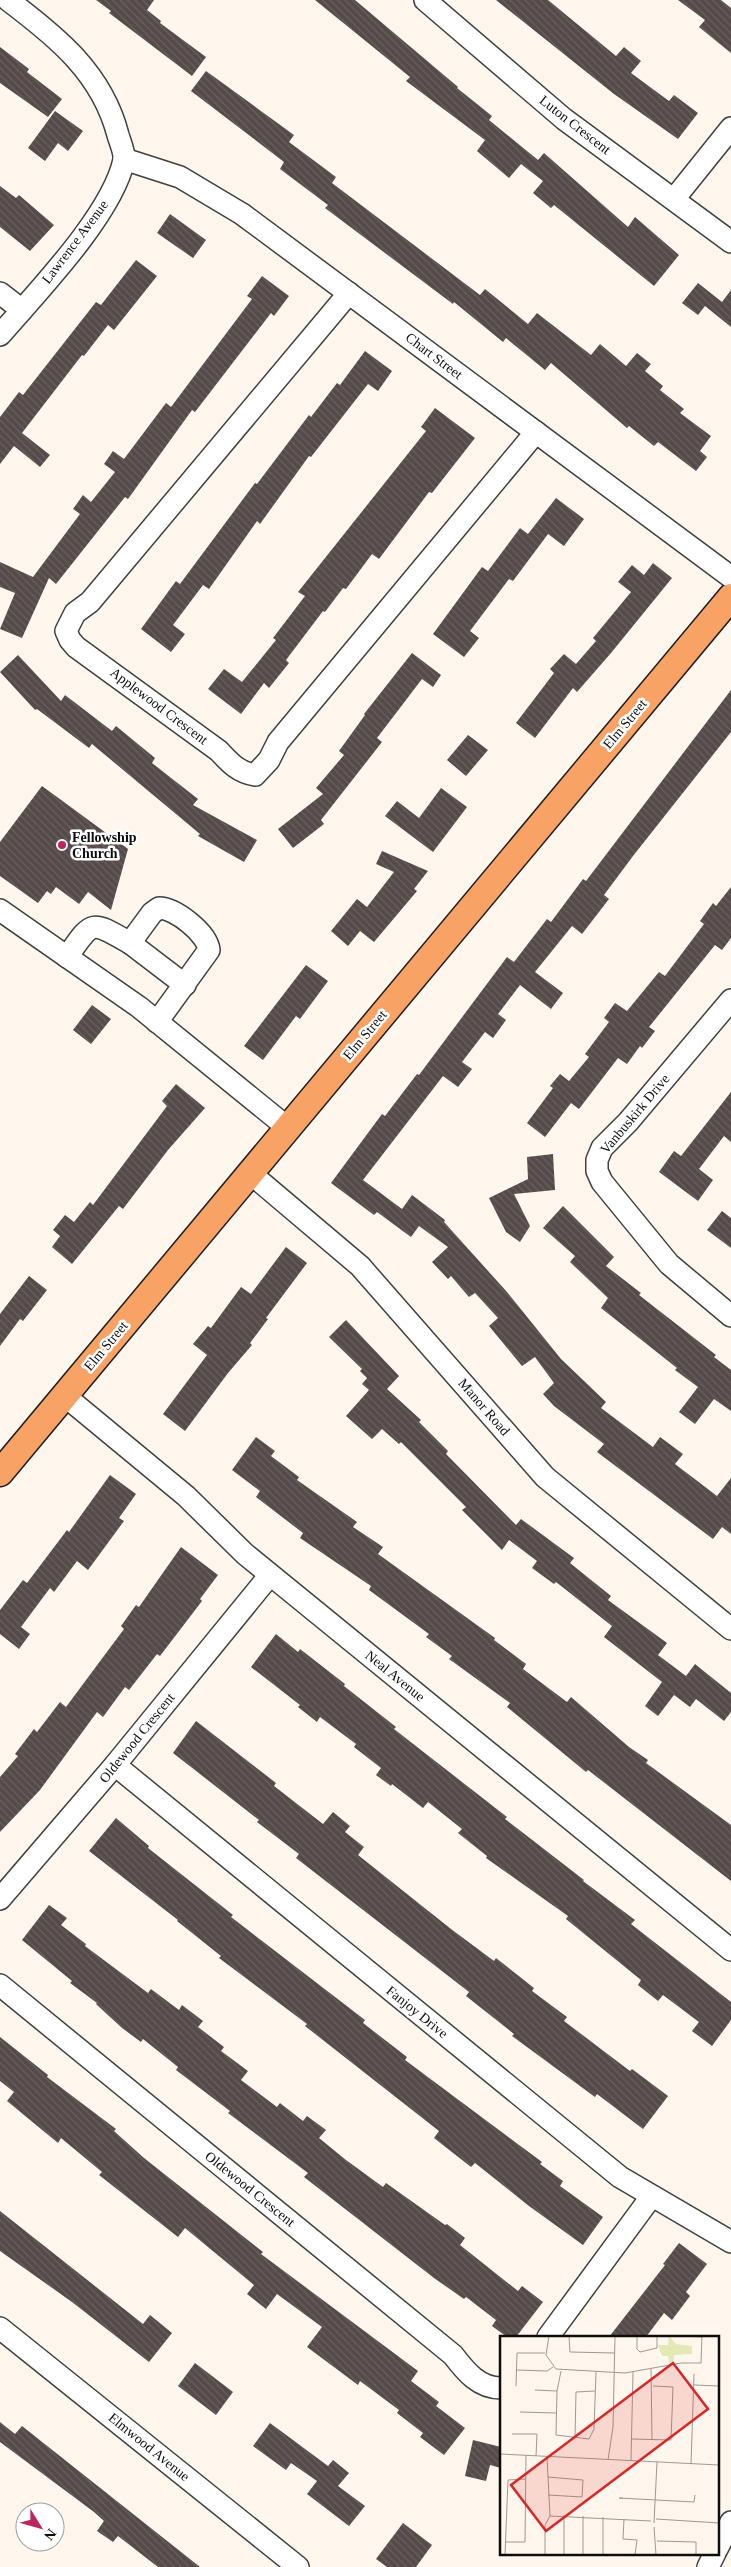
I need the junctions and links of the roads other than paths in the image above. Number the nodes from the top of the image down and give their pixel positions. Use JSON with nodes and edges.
{"nodes":[{"id":1,"x":8,"y":0,"type":"edge"},
{"id":2,"x":425,"y":0,"type":"edge"},
{"id":3,"x":731,"y":128,"type":"edge"},
{"id":4,"x":124,"y":159,"type":"junction"},
{"id":5,"x":674,"y":199,"type":"junction"},
{"id":6,"x":731,"y":242,"type":"edge"},
{"id":7,"x":0,"y":293,"type":"edge"},
{"id":8,"x":349,"y":293,"type":"junction"},
{"id":9,"x":22,"y":310,"type":"junction"},
{"id":10,"x":0,"y":336,"type":"edge"},
{"id":11,"x":536,"y":432,"type":"junction"},
{"id":12,"x":731,"y":577,"type":"edge"},
{"id":13,"x":731,"y":597,"type":"edge"},
{"id":14,"x":0,"y":910,"type":"edge"},
{"id":15,"x":130,"y":943,"type":"junction"},
{"id":16,"x":67,"y":956,"type":"junction"},
{"id":17,"x":185,"y":985,"type":"junction"},
{"id":18,"x":728,"y":1008,"type":"edge"},
{"id":19,"x":157,"y":1022,"type":"junction"},
{"id":20,"x":288,"y":1128,"type":"junction"},
{"id":21,"x":250,"y":1173,"type":"junction"},
{"id":22,"x":731,"y":1316,"type":"edge"},
{"id":23,"x":65,"y":1396,"type":"junction"},
{"id":24,"x":0,"y":1473,"type":"edge"},
{"id":25,"x":270,"y":1575,"type":"junction"},
{"id":26,"x":731,"y":1629,"type":"edge"},
{"id":27,"x":115,"y":1765,"type":"junction"},
{"id":28,"x":0,"y":1899,"type":"edge"},
{"id":29,"x":731,"y":1950,"type":"edge"},
{"id":30,"x":0,"y":1985,"type":"edge"},
{"id":31,"x":651,"y":2197,"type":"junction"},
{"id":32,"x":731,"y":2242,"type":"edge"},
{"id":33,"x":0,"y":2328,"type":"edge"},
{"id":34,"x":549,"y":2336,"type":"edge"},
{"id":35,"x":500,"y":2388,"type":"edge"},
{"id":36,"x":731,"y":2522,"type":"edge"},
{"id":37,"x":718,"y":2548,"type":"edge"},
{"id":38,"x":714,"y":2554,"type":"edge"},
{"id":39,"x":298,"y":2567,"type":"edge"},
{"id":40,"x":708,"y":2567,"type":"edge"}],
"edges":[{"from":1,"to":4,"type":"street"},
{"from":2,"to":5,"type":"street","name":"Luton Crescent"},
{"from":3,"to":5,"type":"street"},
{"from":4,"to":8,"type":"street","name":"Chart Street"},
{"from":4,"to":9,"type":"street","name":"Lawrence Avenue"},
{"from":5,"to":6,"type":"street","name":"Luton Crescent"},
{"from":7,"to":9,"type":"street"},
{"from":8,"to":11,"type":"street","name":"Chart Street"},
{"from":8,"to":11,"type":"street","name":"Applewood Crescent"},
{"from":9,"to":10,"type":"street","name":"Lawrence Avenue"},
{"from":11,"to":12,"type":"street","name":"Chart Street"},
{"from":13,"to":20,"type":"main road","name":"Elm Street"},
{"from":14,"to":16,"type":"street"},
{"from":15,"to":16,"type":"street"},
{"from":15,"to":17,"type":"street"},
{"from":15,"to":17,"type":"street"},
{"from":16,"to":19,"type":"street"},
{"from":17,"to":19,"type":"street"},
{"from":18,"to":22,"type":"street","name":"Vanbuskirk Drive"},
{"from":19,"to":20,"type":"street"},
{"from":20,"to":21,"type":"main road","name":"Elm Street"},
{"from":21,"to":23,"type":"main road","name":"Elm Street"},
{"from":21,"to":26,"type":"street","name":"Manor Road"},
{"from":23,"to":24,"type":"main road","name":"Elm Street"},
{"from":23,"to":25,"type":"street","name":"Neal Avenue"},
{"from":25,"to":27,"type":"street","name":"Oldewood Crescent"},
{"from":25,"to":29,"type":"street","name":"Neal Avenue"},
{"from":27,"to":28,"type":"street","name":"Oldewood Crescent"},
{"from":27,"to":31,"type":"street","name":"Fanjoy Drive"},
{"from":30,"to":35,"type":"street","name":"Oldewood Crescent"},
{"from":31,"to":32,"type":"street","name":"Fanjoy Drive"},
{"from":31,"to":34,"type":"street"},
{"from":33,"to":39,"type":"street","name":"Elmwood Avenue"},
{"from":36,"to":37,"type":"street"},
{"from":38,"to":40,"type":"street"}]}
